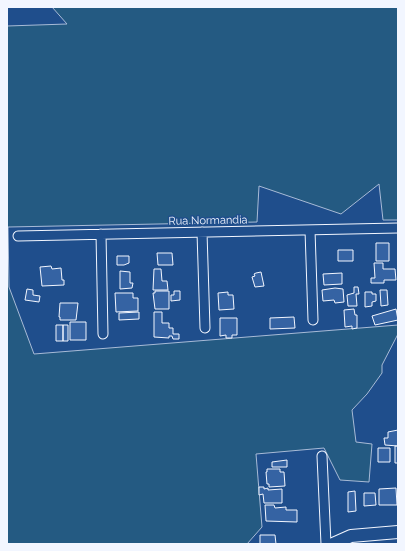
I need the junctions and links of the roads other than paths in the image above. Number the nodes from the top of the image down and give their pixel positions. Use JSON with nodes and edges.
{"nodes":[{"id":1,"x":398,"y":228,"type":"edge"},
{"id":2,"x":310,"y":230,"type":"junction"},
{"id":3,"x":202,"y":232,"type":"junction"},
{"id":4,"x":101,"y":234,"type":"junction"},
{"id":5,"x":18,"y":236,"type":"dead end"},
{"id":6,"x":313,"y":320,"type":"dead end"},
{"id":7,"x":205,"y":328,"type":"dead end"},
{"id":8,"x":103,"y":334,"type":"dead end"},
{"id":9,"x":322,"y":456,"type":"dead end"},
{"id":10,"x":398,"y":532,"type":"edge"},
{"id":11,"x":326,"y":544,"type":"edge"},
{"id":12,"x":333,"y":544,"type":"edge"}],
"edges":[{"from":1,"to":2,"type":"street","name":"Rua Normandia"},
{"from":2,"to":3,"type":"street","name":"Rua Normandia"},
{"from":2,"to":6,"type":"street"},
{"from":3,"to":4,"type":"street","name":"Rua Normandia"},
{"from":3,"to":7,"type":"street"},
{"from":4,"to":5,"type":"street","name":"Rua Normandia"},
{"from":4,"to":8,"type":"street"},
{"from":9,"to":11,"type":"street"},
{"from":10,"to":12,"type":"street"}]}
